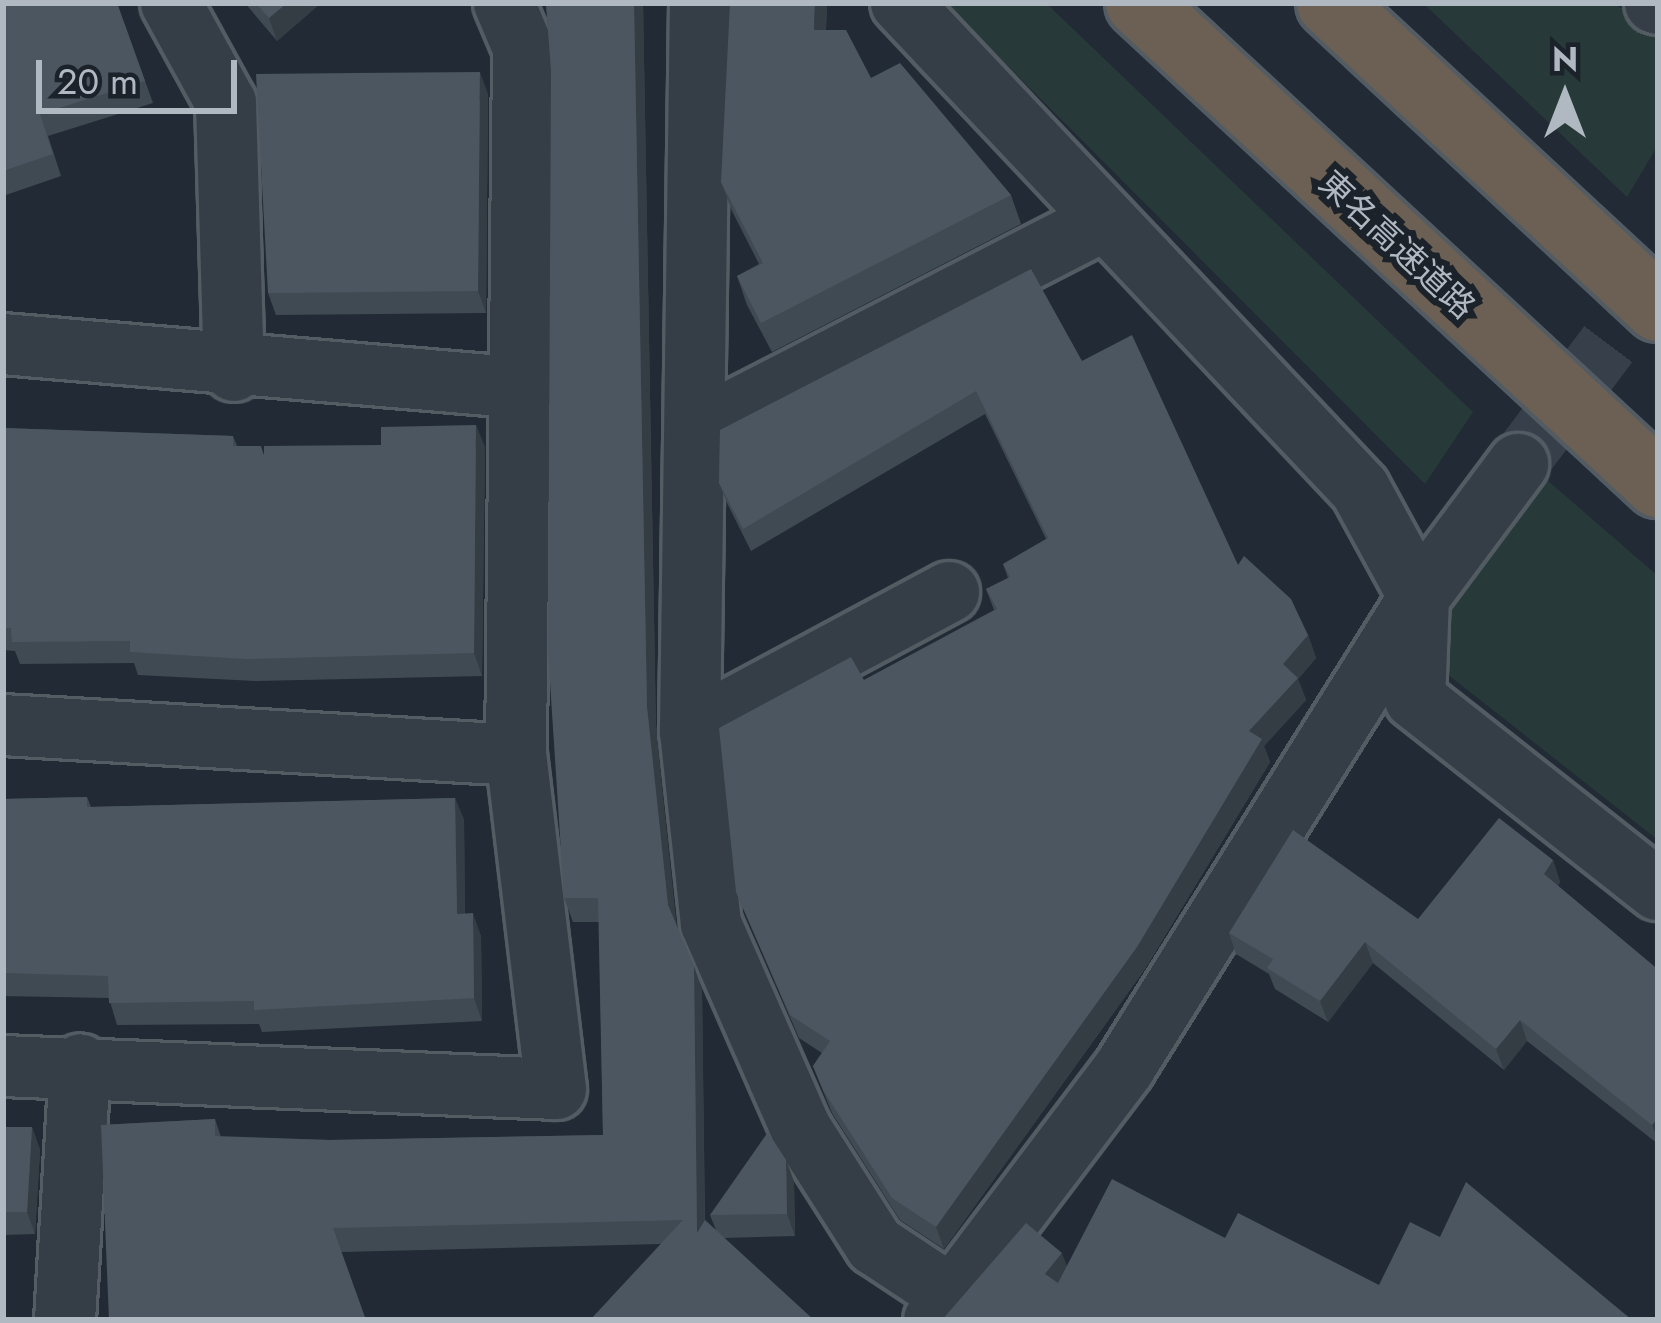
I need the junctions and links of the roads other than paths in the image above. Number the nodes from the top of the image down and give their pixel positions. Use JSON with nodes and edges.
{"nodes":[{"id":1,"x":171,"y":3,"type":"edge"},
{"id":2,"x":504,"y":3,"type":"edge"},
{"id":3,"x":700,"y":3,"type":"edge"},
{"id":4,"x":901,"y":3,"type":"edge"},
{"id":5,"x":1139,"y":3,"type":"edge"},
{"id":6,"x":1330,"y":3,"type":"edge"},
{"id":7,"x":1104,"y":220,"type":"junction"},
{"id":8,"x":1658,"y":308,"type":"edge"},
{"id":9,"x":3,"y":344,"type":"edge"},
{"id":10,"x":234,"y":371,"type":"junction"},
{"id":11,"x":524,"y":388,"type":"junction"},
{"id":12,"x":700,"y":428,"type":"junction"},
{"id":13,"x":1518,"y":464,"type":"tunnel mouth"},
{"id":14,"x":1658,"y":484,"type":"edge"},
{"id":15,"x":949,"y":592,"type":"dead end"},
{"id":16,"x":1419,"y":597,"type":"junction"},
{"id":17,"x":3,"y":725,"type":"edge"},
{"id":18,"x":690,"y":730,"type":"junction"},
{"id":19,"x":516,"y":755,"type":"junction"},
{"id":20,"x":1658,"y":890,"type":"edge"},
{"id":21,"x":80,"y":1064,"type":"junction"},
{"id":22,"x":3,"y":1066,"type":"edge"},
{"id":23,"x":943,"y":1308,"type":"edge"},
{"id":24,"x":64,"y":1320,"type":"edge"}],
"edges":[{"from":1,"to":10,"type":"street"},
{"from":2,"to":11,"type":"street"},
{"from":3,"to":12,"type":"street"},
{"from":4,"to":7,"type":"street"},
{"from":5,"to":14,"type":"highway","name":"東名高速道路"},
{"from":6,"to":8,"type":"highway"},
{"from":7,"to":12,"type":"street"},
{"from":7,"to":16,"type":"street"},
{"from":9,"to":10,"type":"street"},
{"from":10,"to":11,"type":"street"},
{"from":11,"to":19,"type":"street"},
{"from":12,"to":18,"type":"street"},
{"from":13,"to":16,"type":"street"},
{"from":15,"to":18,"type":"street"},
{"from":16,"to":20,"type":"street"},
{"from":16,"to":23,"type":"street"},
{"from":17,"to":19,"type":"street"},
{"from":18,"to":23,"type":"street"},
{"from":19,"to":21,"type":"street"},
{"from":21,"to":22,"type":"street"},
{"from":21,"to":24,"type":"street"}]}
